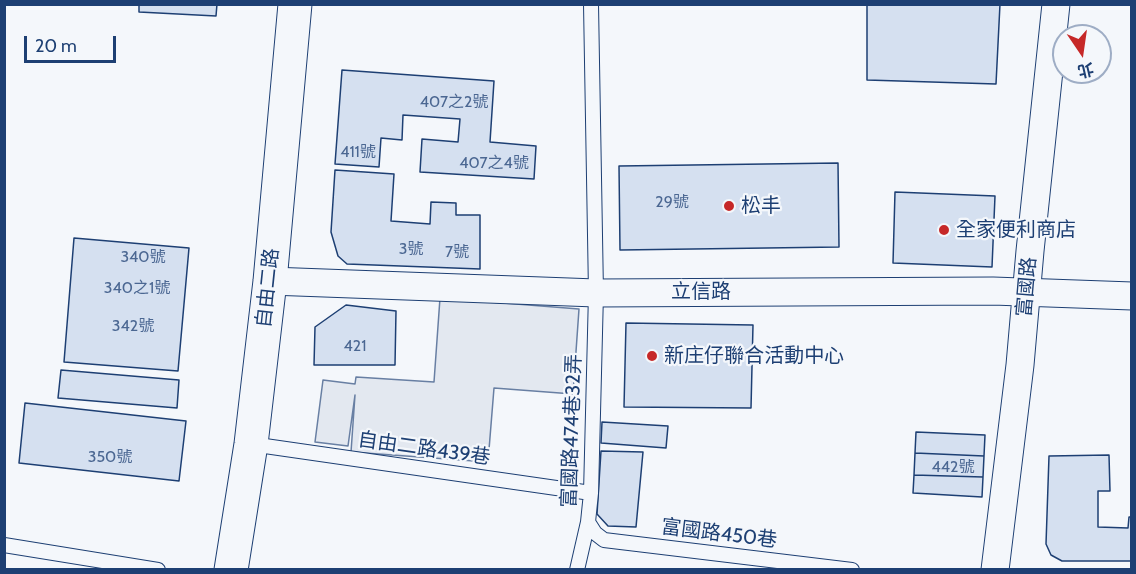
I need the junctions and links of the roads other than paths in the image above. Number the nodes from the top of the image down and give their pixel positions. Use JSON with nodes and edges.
{"nodes":[{"id":1,"x":295,"y":4,"type":"edge"},
{"id":2,"x":591,"y":4,"type":"edge"},
{"id":3,"x":1056,"y":4,"type":"edge"},
{"id":4,"x":270,"y":281,"type":"junction"},
{"id":5,"x":1027,"y":291,"type":"junction"},
{"id":6,"x":596,"y":293,"type":"junction"},
{"id":7,"x":1131,"y":296,"type":"edge"},
{"id":8,"x":251,"y":444,"type":"junction"},
{"id":9,"x":591,"y":493,"type":"junction"},
{"id":10,"x":588,"y":522,"type":"junction"},
{"id":11,"x":4,"y":545,"type":"edge"},
{"id":12,"x":158,"y":570,"type":"edge"},
{"id":13,"x":231,"y":570,"type":"edge"},
{"id":14,"x":578,"y":570,"type":"edge"},
{"id":15,"x":852,"y":570,"type":"edge"},
{"id":16,"x":995,"y":570,"type":"edge"}],
"edges":[{"from":1,"to":4,"type":"street","name":"自由二路"},
{"from":2,"to":6,"type":"lane","name":"富國路474巷32弄"},
{"from":3,"to":5,"type":"street","name":"富國路"},
{"from":4,"to":6,"type":"street","name":"立信路"},
{"from":4,"to":8,"type":"street","name":"自由二路"},
{"from":5,"to":6,"type":"street","name":"立信路"},
{"from":5,"to":7,"type":"street","name":"立信路"},
{"from":5,"to":16,"type":"street","name":"富國路"},
{"from":6,"to":9,"type":"lane","name":"富國路474巷32弄"},
{"from":8,"to":9,"type":"lane","name":"自由二路439巷"},
{"from":8,"to":13,"type":"street","name":"自由二路"},
{"from":9,"to":10,"type":"lane","name":"富國路474巷32弄"},
{"from":10,"to":14,"type":"lane","name":"富國路474巷32弄"},
{"from":10,"to":15,"type":"lane","name":"富國路450巷"},
{"from":11,"to":12,"type":"lane"}]}
